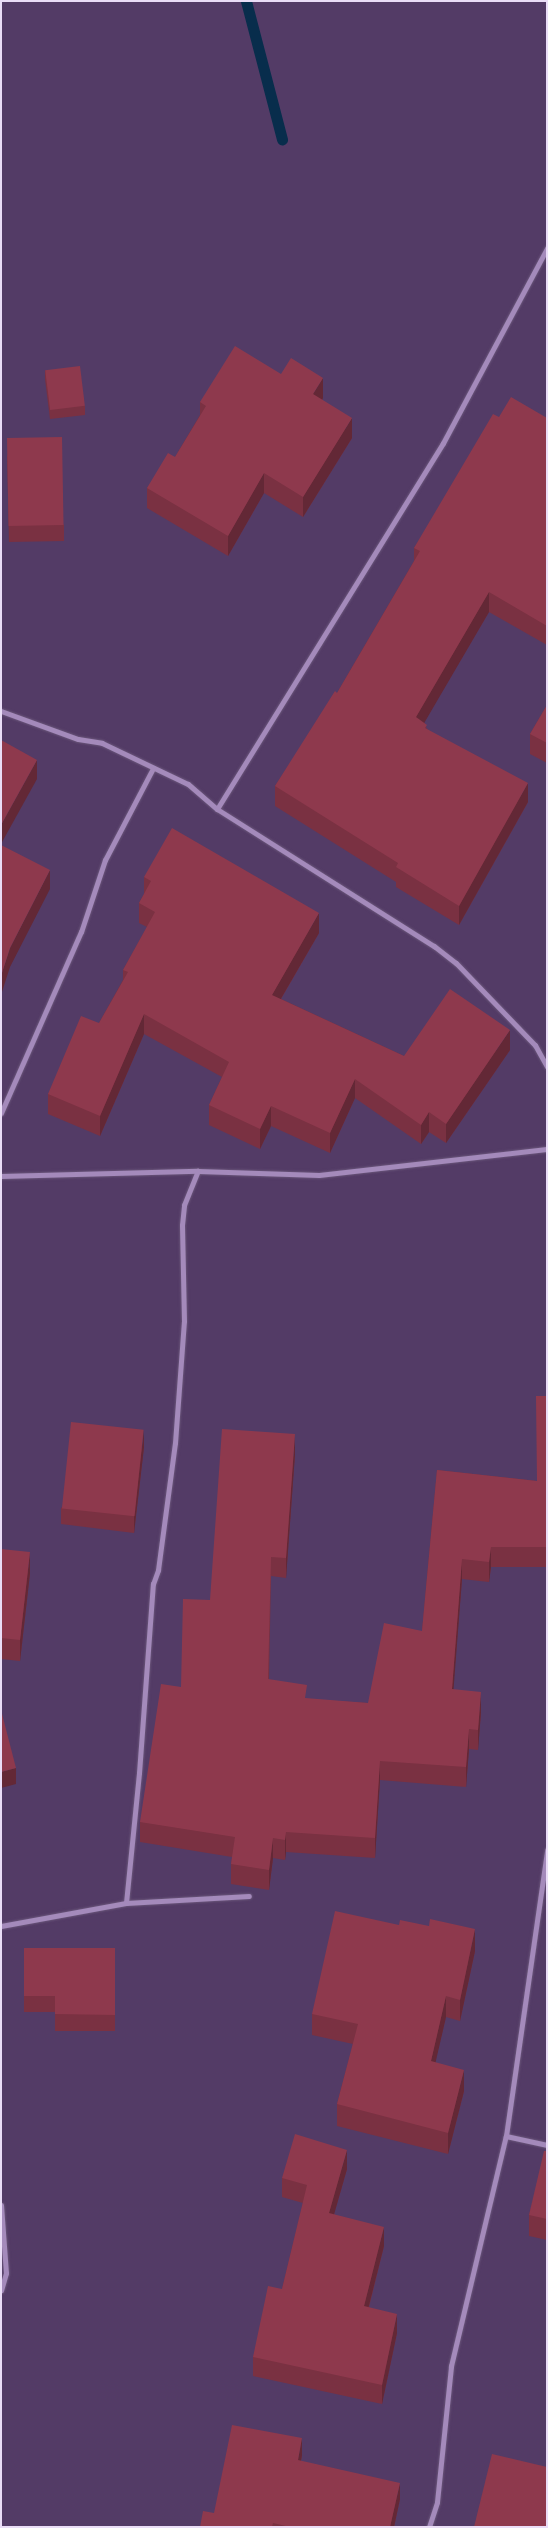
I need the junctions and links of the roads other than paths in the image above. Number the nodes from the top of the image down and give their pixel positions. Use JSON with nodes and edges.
{"nodes":[{"id":1,"x":547,"y":248,"type":"edge"},
{"id":2,"x":1,"y":711,"type":"edge"},
{"id":3,"x":153,"y":768,"type":"junction"},
{"id":4,"x":217,"y":809,"type":"junction"},
{"id":5,"x":547,"y":1068,"type":"edge"},
{"id":6,"x":1,"y":1113,"type":"edge"},
{"id":7,"x":547,"y":1149,"type":"edge"},
{"id":8,"x":198,"y":1171,"type":"junction"},
{"id":9,"x":1,"y":1176,"type":"edge"},
{"id":10,"x":547,"y":1850,"type":"edge"},
{"id":11,"x":249,"y":1896,"type":"dead end"},
{"id":12,"x":126,"y":1903,"type":"junction"},
{"id":13,"x":1,"y":1926,"type":"edge"},
{"id":14,"x":506,"y":2136,"type":"junction"},
{"id":15,"x":547,"y":2145,"type":"edge"},
{"id":16,"x":1,"y":2205,"type":"edge"},
{"id":17,"x":1,"y":2290,"type":"edge"},
{"id":18,"x":430,"y":2527,"type":"edge"}],
"edges":[{"from":1,"to":4,"type":"street"},
{"from":2,"to":3,"type":"street"},
{"from":3,"to":4,"type":"street"},
{"from":3,"to":6,"type":"street"},
{"from":4,"to":5,"type":"street"},
{"from":7,"to":8,"type":"street"},
{"from":8,"to":9,"type":"street"},
{"from":8,"to":12,"type":"street"},
{"from":10,"to":14,"type":"street"},
{"from":11,"to":12,"type":"street"},
{"from":12,"to":13,"type":"street"},
{"from":14,"to":15,"type":"street"},
{"from":14,"to":18,"type":"street"},
{"from":16,"to":17,"type":"street"}]}
